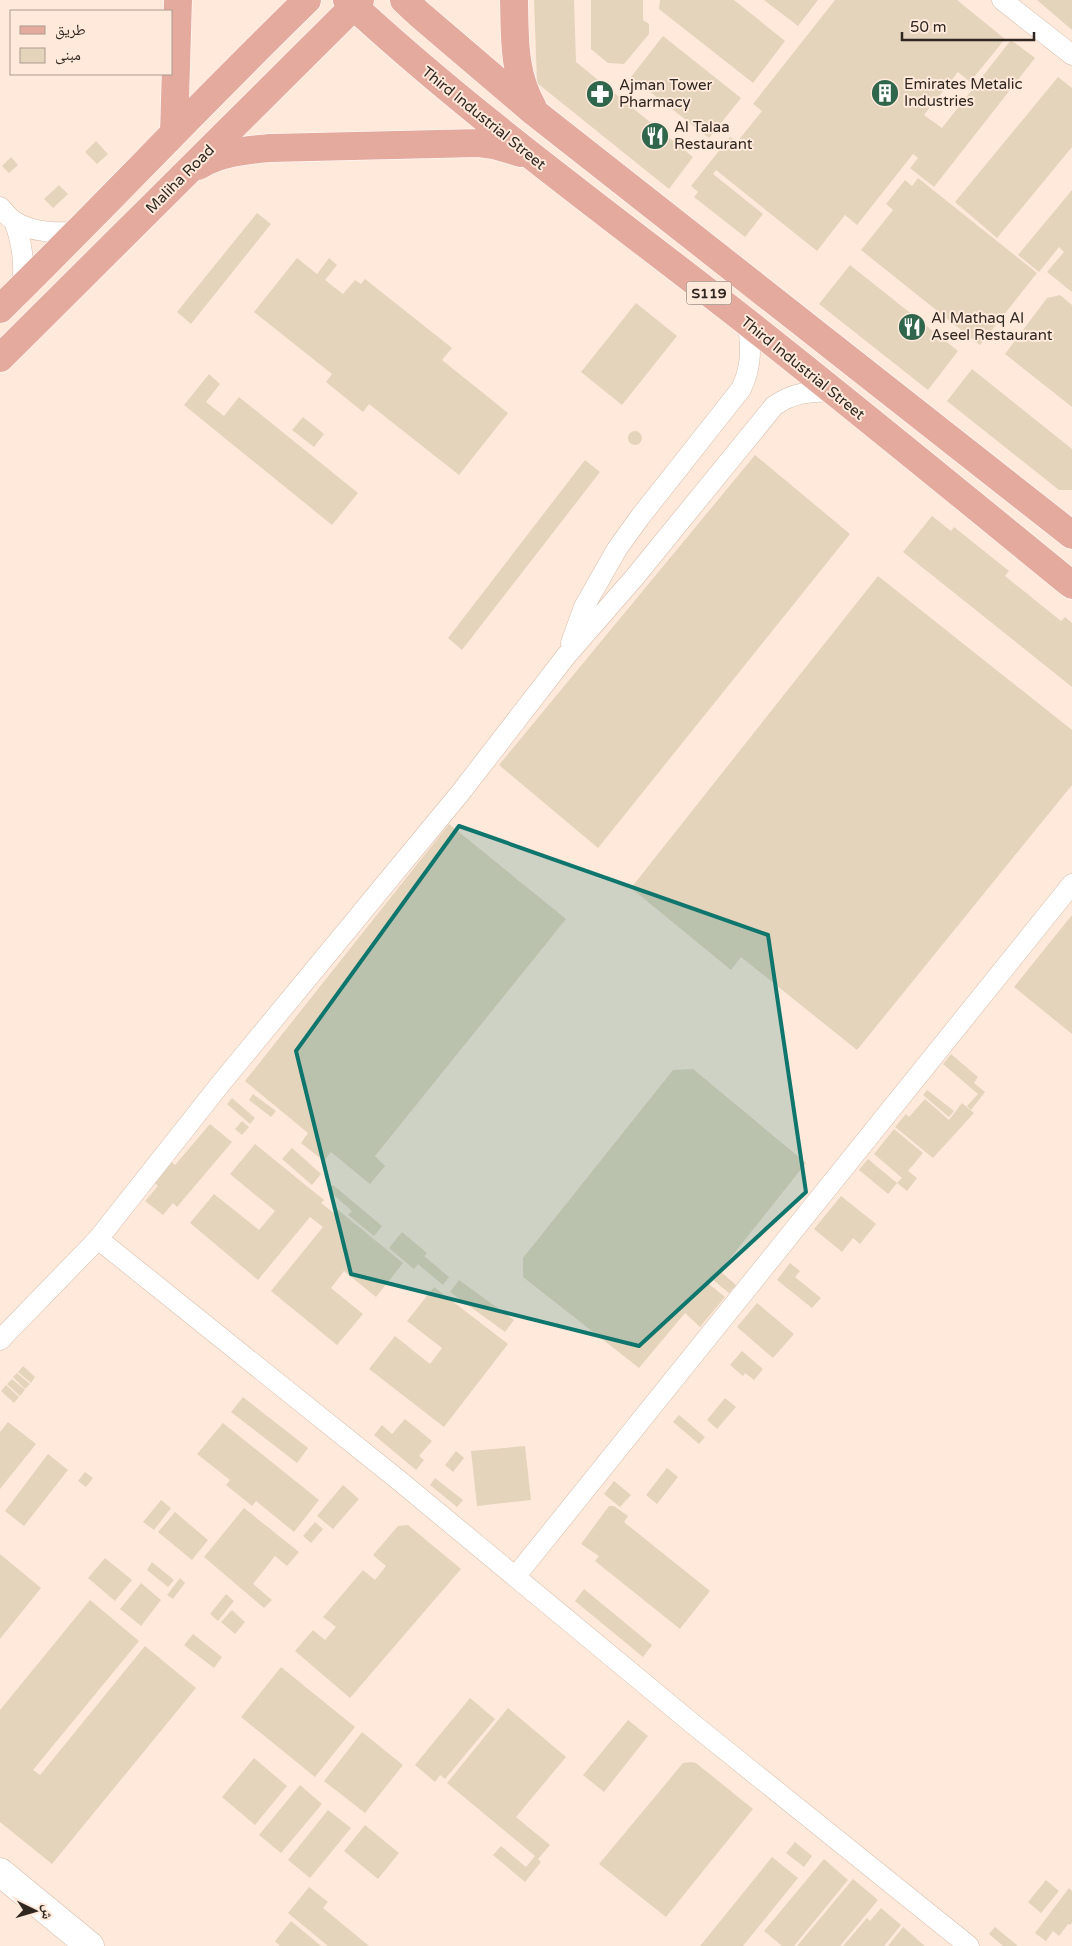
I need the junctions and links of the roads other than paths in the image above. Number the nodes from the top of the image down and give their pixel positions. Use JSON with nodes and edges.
{"nodes":[{"id":1,"x":178,"y":0,"type":"edge"},
{"id":2,"x":307,"y":0,"type":"edge"},
{"id":3,"x":404,"y":0,"type":"edge"},
{"id":4,"x":514,"y":0,"type":"edge"},
{"id":5,"x":1002,"y":0,"type":"edge"},
{"id":6,"x":354,"y":2,"type":"edge"},
{"id":7,"x":1072,"y":55,"type":"edge"},
{"id":8,"x":534,"y":112,"type":"junction"},
{"id":9,"x":174,"y":133,"type":"junction"},
{"id":10,"x":532,"y":158,"type":"junction"},
{"id":11,"x":184,"y":174,"type":"junction"},
{"id":12,"x":0,"y":207,"type":"edge"},
{"id":13,"x":14,"y":221,"type":"junction"},
{"id":14,"x":79,"y":232,"type":"junction"},
{"id":15,"x":22,"y":288,"type":"junction"},
{"id":16,"x":0,"y":309,"type":"edge"},
{"id":17,"x":748,"y":323,"type":"junction"},
{"id":18,"x":0,"y":358,"type":"edge"},
{"id":19,"x":832,"y":391,"type":"junction"},
{"id":20,"x":854,"y":408,"type":"junction"},
{"id":21,"x":943,"y":432,"type":"junction"},
{"id":22,"x":1072,"y":534,"type":"edge"},
{"id":23,"x":1072,"y":585,"type":"edge"},
{"id":24,"x":566,"y":656,"type":"junction"},
{"id":25,"x":1072,"y":884,"type":"edge"},
{"id":26,"x":98,"y":1239,"type":"junction"},
{"id":27,"x":0,"y":1340,"type":"edge"},
{"id":28,"x":515,"y":1577,"type":"junction"},
{"id":29,"x":0,"y":1872,"type":"edge"},
{"id":30,"x":90,"y":1946,"type":"edge"},
{"id":31,"x":969,"y":1946,"type":"edge"}],
"edges":[{"from":1,"to":9,"type":"main road"},
{"from":2,"to":9,"type":"main road"},
{"from":3,"to":8,"type":"main road","number":"S119"},
{"from":4,"to":8,"type":"main road"},
{"from":5,"to":7,"type":"street"},
{"from":6,"to":10,"type":"main road","name":"Third Industrial Street","number":"S119"},
{"from":6,"to":11,"type":"main road","name":"Maliha Road"},
{"from":8,"to":21,"type":"main road","number":"S119"},
{"from":9,"to":14,"type":"main road"},
{"from":10,"to":11,"type":"main road"},
{"from":10,"to":17,"type":"main road","name":"Third Industrial Street","number":"S119"},
{"from":11,"to":18,"type":"main road","name":"Maliha Road"},
{"from":12,"to":13,"type":"street"},
{"from":13,"to":14,"type":"street"},
{"from":13,"to":15,"type":"street"},
{"from":14,"to":15,"type":"main road"},
{"from":15,"to":16,"type":"main road"},
{"from":17,"to":19,"type":"main road","name":"Third Industrial Street","number":"S119"},
{"from":17,"to":24,"type":"street"},
{"from":19,"to":20,"type":"main road","name":"Third Industrial Street","number":"S119"},
{"from":19,"to":24,"type":"street"},
{"from":20,"to":21,"type":"main road"},
{"from":20,"to":23,"type":"main road","name":"Third Industrial Street","number":"S119"},
{"from":21,"to":22,"type":"main road","number":"S119"},
{"from":24,"to":26,"type":"street"},
{"from":25,"to":28,"type":"street"},
{"from":26,"to":27,"type":"street"},
{"from":26,"to":28,"type":"street"},
{"from":28,"to":31,"type":"street"},
{"from":29,"to":30,"type":"main road"}]}
